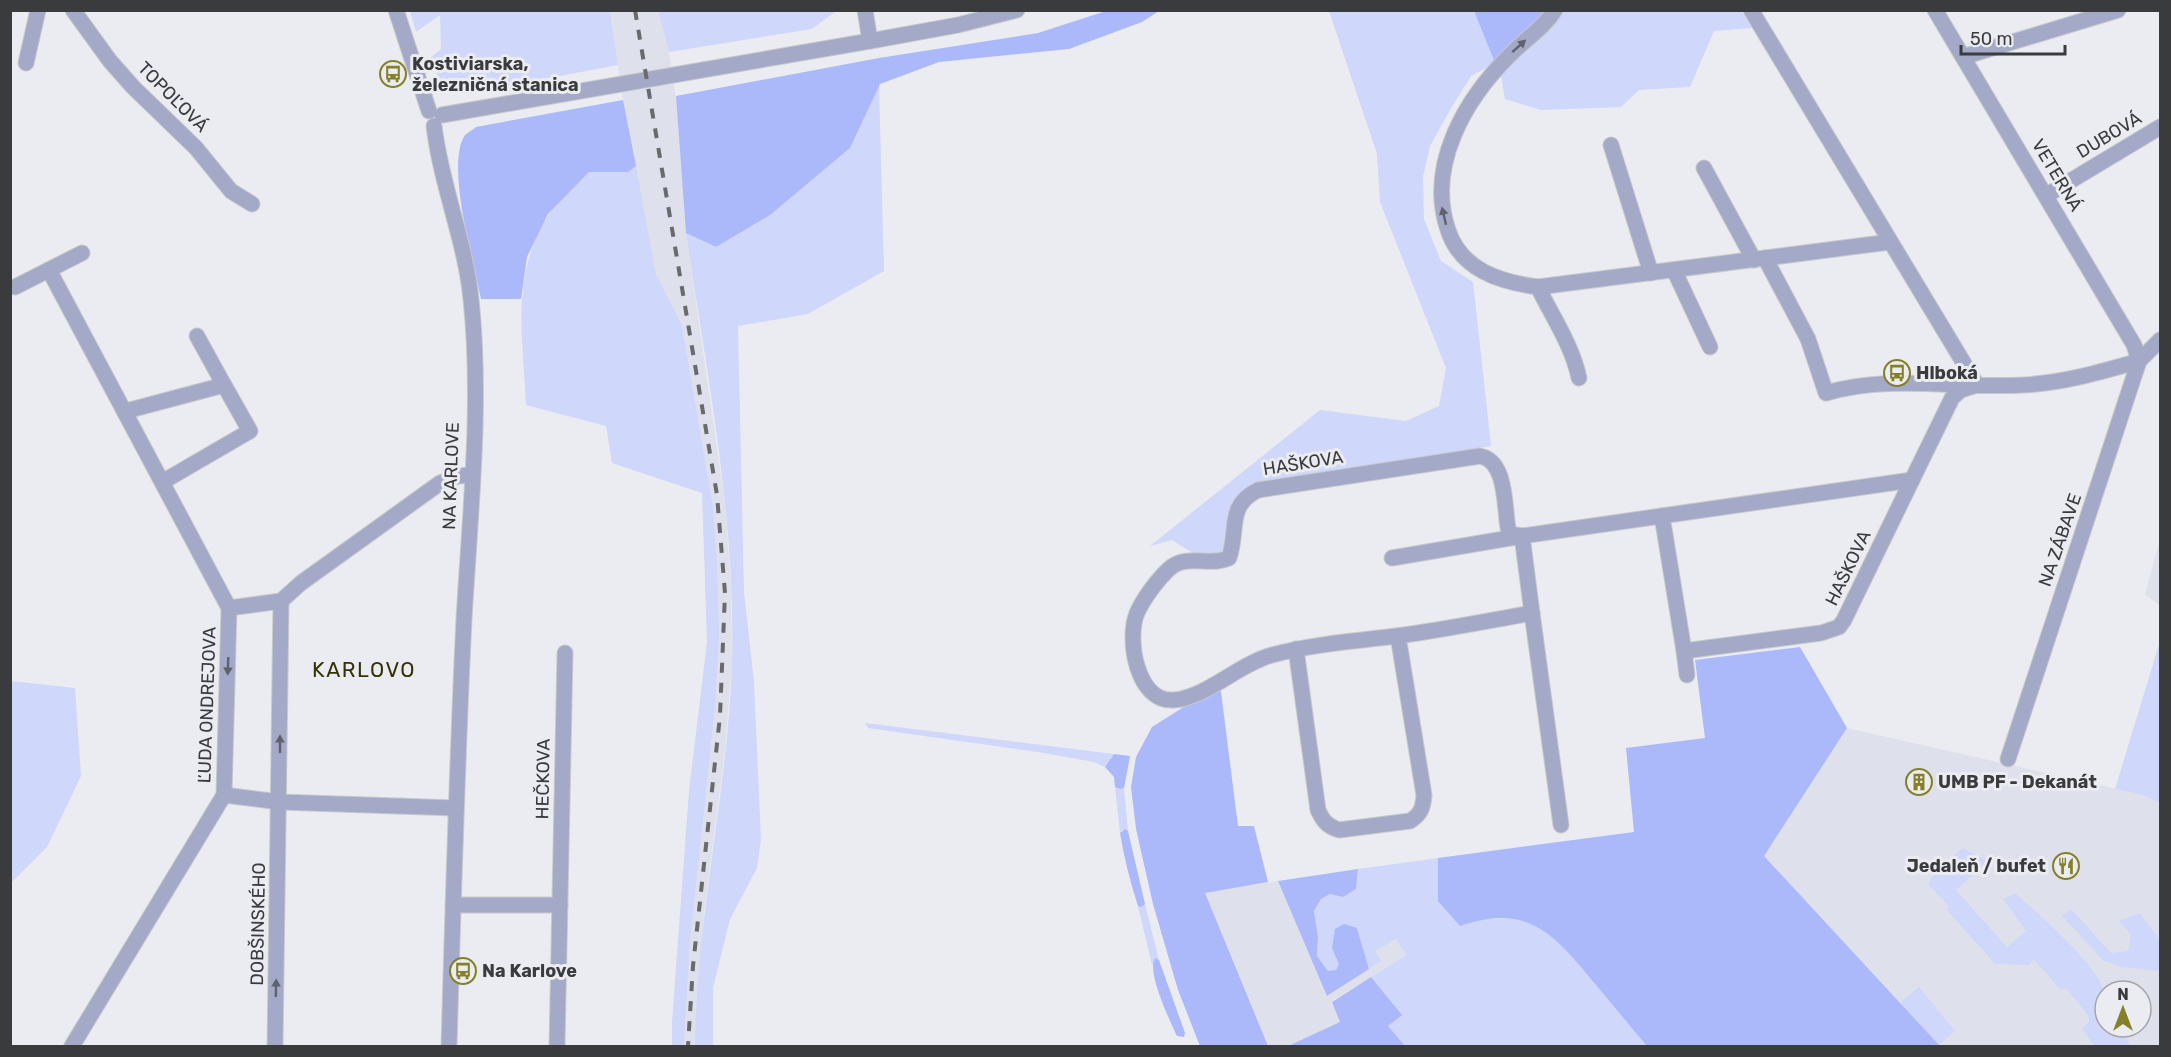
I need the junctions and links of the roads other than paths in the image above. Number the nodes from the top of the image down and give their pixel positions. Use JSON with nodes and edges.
{"nodes":[{"id":1,"x":38,"y":10,"type":"edge"},
{"id":2,"x":73,"y":10,"type":"edge"},
{"id":3,"x":396,"y":10,"type":"edge"},
{"id":4,"x":865,"y":10,"type":"edge"},
{"id":5,"x":1017,"y":10,"type":"edge"},
{"id":6,"x":1555,"y":10,"type":"edge"},
{"id":7,"x":1751,"y":10,"type":"edge"},
{"id":8,"x":1935,"y":10,"type":"edge"},
{"id":9,"x":2118,"y":10,"type":"edge"},
{"id":10,"x":870,"y":41,"type":"junction"},
{"id":11,"x":1963,"y":57,"type":"junction"},
{"id":12,"x":26,"y":63,"type":"dead end"},
{"id":13,"x":435,"y":117,"type":"junction"},
{"id":14,"x":2160,"y":127,"type":"edge"},
{"id":15,"x":1611,"y":145,"type":"dead end"},
{"id":16,"x":1704,"y":168,"type":"dead end"},
{"id":17,"x":2047,"y":195,"type":"junction"},
{"id":18,"x":252,"y":204,"type":"dead end"},
{"id":19,"x":1890,"y":242,"type":"junction"},
{"id":20,"x":82,"y":253,"type":"dead end"},
{"id":21,"x":1760,"y":259,"type":"junction"},
{"id":22,"x":49,"y":270,"type":"junction"},
{"id":23,"x":1674,"y":270,"type":"junction"},
{"id":24,"x":1651,"y":273,"type":"junction"},
{"id":25,"x":15,"y":287,"type":"dead end"},
{"id":26,"x":1538,"y":288,"type":"junction"},
{"id":27,"x":197,"y":336,"type":"dead end"},
{"id":28,"x":2160,"y":340,"type":"edge"},
{"id":29,"x":1710,"y":347,"type":"dead end"},
{"id":30,"x":2139,"y":361,"type":"junction"},
{"id":31,"x":1579,"y":378,"type":"dead end"},
{"id":32,"x":224,"y":385,"type":"junction"},
{"id":33,"x":1977,"y":385,"type":"junction"},
{"id":34,"x":126,"y":411,"type":"junction"},
{"id":35,"x":472,"y":475,"type":"junction"},
{"id":36,"x":1912,"y":480,"type":"junction"},
{"id":37,"x":164,"y":482,"type":"junction"},
{"id":38,"x":1662,"y":516,"type":"junction"},
{"id":39,"x":1519,"y":537,"type":"junction"},
{"id":40,"x":1392,"y":558,"type":"dead end"},
{"id":41,"x":281,"y":601,"type":"junction"},
{"id":42,"x":229,"y":608,"type":"junction"},
{"id":43,"x":1532,"y":613,"type":"junction"},
{"id":44,"x":1398,"y":636,"type":"junction"},
{"id":45,"x":1296,"y":649,"type":"junction"},
{"id":46,"x":1684,"y":651,"type":"junction"},
{"id":47,"x":565,"y":653,"type":"dead end"},
{"id":48,"x":1687,"y":675,"type":"dead end"},
{"id":49,"x":2007,"y":759,"type":"dead end"},
{"id":50,"x":224,"y":795,"type":"junction"},
{"id":51,"x":280,"y":802,"type":"junction"},
{"id":52,"x":455,"y":808,"type":"junction"},
{"id":53,"x":1561,"y":825,"type":"dead end"},
{"id":54,"x":453,"y":905,"type":"junction"},
{"id":55,"x":560,"y":905,"type":"junction"},
{"id":56,"x":72,"y":1047,"type":"edge"},
{"id":57,"x":275,"y":1047,"type":"edge"},
{"id":58,"x":449,"y":1047,"type":"edge"},
{"id":59,"x":556,"y":1047,"type":"edge"}],
"edges":[{"from":1,"to":12,"type":"street"},
{"from":2,"to":18,"type":"street","name":"TOPOĽOVÁ"},
{"from":3,"to":13,"type":"street","name":"NA KARLOVE"},
{"from":4,"to":10,"type":"street"},
{"from":5,"to":10,"type":"street"},
{"from":26,"to":6,"type":"street","one_way":true},
{"from":7,"to":19,"type":"street"},
{"from":8,"to":11,"type":"street","name":"VETERNÁ"},
{"from":9,"to":11,"type":"street"},
{"from":10,"to":13,"type":"street"},
{"from":11,"to":17,"type":"street","name":"VETERNÁ"},
{"from":13,"to":35,"type":"street","name":"NA KARLOVE"},
{"from":14,"to":17,"type":"street","name":"DUBOVÁ"},
{"from":15,"to":24,"type":"street"},
{"from":16,"to":21,"type":"street"},
{"from":17,"to":30,"type":"street","name":"VETERNÁ"},
{"from":19,"to":21,"type":"street"},
{"from":19,"to":33,"type":"street"},
{"from":20,"to":22,"type":"street"},
{"from":21,"to":23,"type":"street"},
{"from":21,"to":33,"type":"street"},
{"from":22,"to":25,"type":"street"},
{"from":22,"to":34,"type":"street","name":"ĽUDA ONDREJOVA"},
{"from":23,"to":24,"type":"street"},
{"from":23,"to":29,"type":"street"},
{"from":24,"to":26,"type":"street"},
{"from":26,"to":31,"type":"street"},
{"from":27,"to":32,"type":"street"},
{"from":28,"to":30,"type":"street","name":"NA ZÁBAVE"},
{"from":30,"to":33,"type":"street"},
{"from":30,"to":49,"type":"street","name":"NA ZÁBAVE"},
{"from":32,"to":34,"type":"street"},
{"from":32,"to":37,"type":"street"},
{"from":33,"to":36,"type":"street","name":"HAŠKOVA"},
{"from":34,"to":37,"type":"street","name":"ĽUDA ONDREJOVA"},
{"from":35,"to":41,"type":"street"},
{"from":35,"to":52,"type":"street","name":"NA KARLOVE"},
{"from":36,"to":38,"type":"street"},
{"from":36,"to":46,"type":"street","name":"HAŠKOVA"},
{"from":37,"to":42,"type":"street","name":"ĽUDA ONDREJOVA"},
{"from":38,"to":39,"type":"street"},
{"from":38,"to":46,"type":"street"},
{"from":39,"to":40,"type":"street"},
{"from":39,"to":43,"type":"street","name":"HAŠKOVA"},
{"from":39,"to":45,"type":"street","name":"HAŠKOVA"},
{"from":41,"to":42,"type":"street"},
{"from":51,"to":41,"type":"street","name":"DOBŠINSKÉHO","one_way":true},
{"from":42,"to":50,"type":"street","name":"ĽUDA ONDREJOVA","one_way":true},
{"from":43,"to":44,"type":"street","name":"HAŠKOVA"},
{"from":43,"to":53,"type":"street","name":"HAŠKOVA"},
{"from":44,"to":45,"type":"street","name":"HAŠKOVA"},
{"from":44,"to":45,"type":"street"},
{"from":46,"to":48,"type":"street"},
{"from":47,"to":55,"type":"street","name":"HEČKOVA"},
{"from":50,"to":51,"type":"street"},
{"from":50,"to":56,"type":"street","name":"ĽUDA ONDREJOVA"},
{"from":51,"to":52,"type":"street"},
{"from":57,"to":51,"type":"street","name":"DOBŠINSKÉHO","one_way":true},
{"from":52,"to":54,"type":"street","name":"NA KARLOVE"},
{"from":54,"to":55,"type":"street"},
{"from":54,"to":58,"type":"street","name":"NA KARLOVE"},
{"from":55,"to":59,"type":"street","name":"HEČKOVA"}]}
